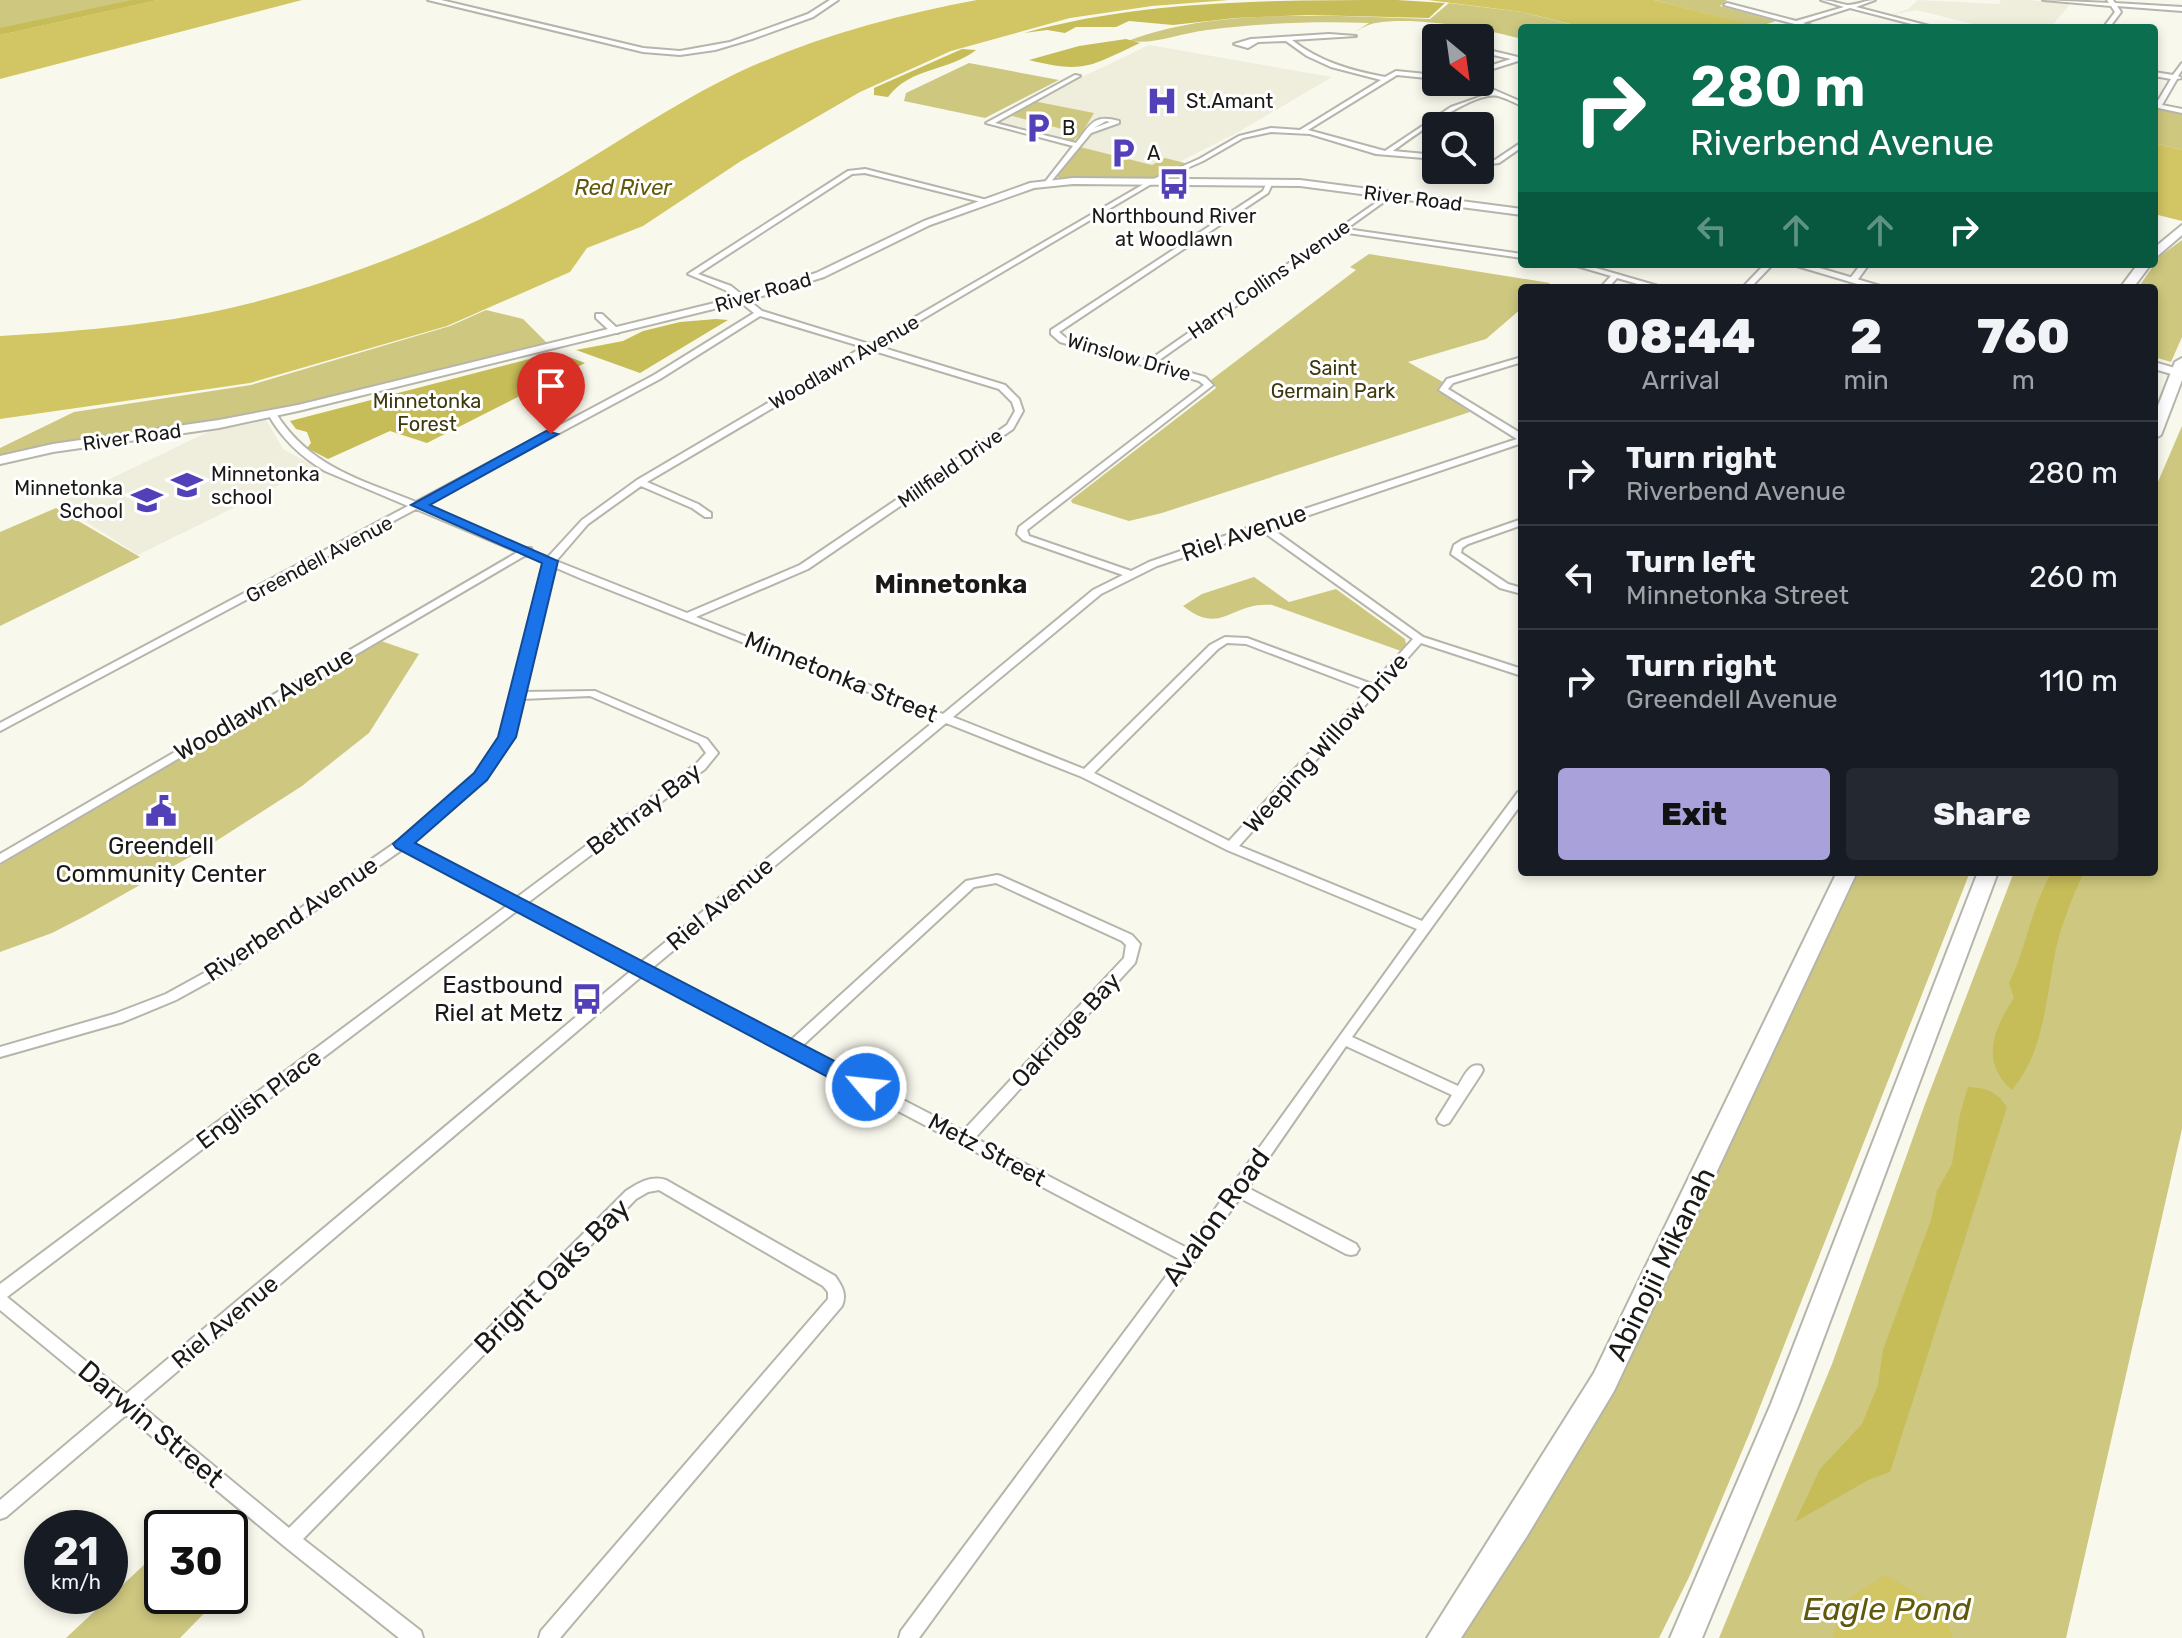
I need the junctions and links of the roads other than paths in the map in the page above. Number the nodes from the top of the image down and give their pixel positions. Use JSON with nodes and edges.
{"nodes":[{"id":1,"x":432,"y":0,"type":"edge"},
{"id":2,"x":834,"y":0,"type":"edge"},
{"id":3,"x":1824,"y":0,"type":"edge"},
{"id":4,"x":1872,"y":0,"type":"edge"},
{"id":5,"x":2046,"y":0,"type":"edge"},
{"id":6,"x":2112,"y":2,"type":"edge"},
{"id":7,"x":1727,"y":5,"type":"dead end"},
{"id":8,"x":1852,"y":7,"type":"junction"},
{"id":9,"x":2182,"y":9,"type":"edge"},
{"id":10,"x":1797,"y":23,"type":"junction"},
{"id":11,"x":1801,"y":24,"type":"edge"},
{"id":12,"x":1918,"y":24,"type":"edge"},
{"id":13,"x":2109,"y":24,"type":"edge"},
{"id":14,"x":1329,"y":36,"type":"dead end"},
{"id":15,"x":1286,"y":38,"type":"junction"},
{"id":16,"x":1256,"y":41,"type":"dead end"},
{"id":17,"x":1494,"y":54,"type":"edge"},
{"id":18,"x":1518,"y":60,"type":"edge"},
{"id":19,"x":1518,"y":61,"type":"edge"},
{"id":20,"x":2182,"y":65,"type":"edge"},
{"id":21,"x":1494,"y":67,"type":"edge"},
{"id":22,"x":1422,"y":75,"type":"edge"},
{"id":23,"x":2158,"y":75,"type":"edge"},
{"id":24,"x":1077,"y":76,"type":"dead end"},
{"id":25,"x":2178,"y":78,"type":"edge"},
{"id":26,"x":1386,"y":79,"type":"junction"},
{"id":27,"x":1494,"y":92,"type":"edge"},
{"id":28,"x":1498,"y":93,"type":"junction"},
{"id":29,"x":1518,"y":102,"type":"edge"},
{"id":30,"x":2158,"y":103,"type":"edge"},
{"id":31,"x":2158,"y":105,"type":"edge"},
{"id":32,"x":2182,"y":111,"type":"edge"},
{"id":33,"x":1303,"y":130,"type":"junction"},
{"id":34,"x":1092,"y":131,"type":"dead end"},
{"id":35,"x":1077,"y":145,"type":"junction"},
{"id":36,"x":1518,"y":147,"type":"edge"},
{"id":37,"x":1386,"y":153,"type":"junction"},
{"id":38,"x":1422,"y":156,"type":"edge"},
{"id":39,"x":1494,"y":162,"type":"edge"},
{"id":40,"x":1151,"y":182,"type":"junction"},
{"id":41,"x":1270,"y":182,"type":"junction"},
{"id":42,"x":1047,"y":183,"type":"junction"},
{"id":43,"x":1390,"y":195,"type":"junction"},
{"id":44,"x":985,"y":201,"type":"junction"},
{"id":45,"x":802,"y":203,"type":"junction"},
{"id":46,"x":811,"y":205,"type":"dead end"},
{"id":47,"x":1518,"y":211,"type":"edge"},
{"id":48,"x":2182,"y":229,"type":"edge"},
{"id":49,"x":1339,"y":230,"type":"junction"},
{"id":50,"x":2158,"y":251,"type":"edge"},
{"id":51,"x":1518,"y":255,"type":"edge"},
{"id":52,"x":1589,"y":268,"type":"edge"},
{"id":53,"x":1765,"y":268,"type":"edge"},
{"id":54,"x":1810,"y":268,"type":"edge"},
{"id":55,"x":1862,"y":268,"type":"edge"},
{"id":56,"x":2142,"y":268,"type":"edge"},
{"id":57,"x":1616,"y":275,"type":"junction"},
{"id":58,"x":1853,"y":280,"type":"junction"},
{"id":59,"x":1608,"y":284,"type":"edge"},
{"id":60,"x":1647,"y":284,"type":"edge"},
{"id":61,"x":1750,"y":284,"type":"edge"},
{"id":62,"x":1868,"y":284,"type":"edge"},
{"id":63,"x":2129,"y":284,"type":"edge"},
{"id":64,"x":742,"y":299,"type":"junction"},
{"id":65,"x":759,"y":313,"type":"junction"},
{"id":66,"x":599,"y":316,"type":"dead end"},
{"id":67,"x":615,"y":331,"type":"junction"},
{"id":68,"x":870,"y":346,"type":"junction"},
{"id":69,"x":1518,"y":360,"type":"edge"},
{"id":70,"x":2158,"y":363,"type":"edge"},
{"id":71,"x":1149,"y":364,"type":"junction"},
{"id":72,"x":2181,"y":368,"type":"edge"},
{"id":73,"x":2182,"y":397,"type":"edge"},
{"id":74,"x":2165,"y":407,"type":"junction"},
{"id":75,"x":272,"y":414,"type":"junction"},
{"id":76,"x":2158,"y":425,"type":"edge"},
{"id":77,"x":1518,"y":437,"type":"edge"},
{"id":78,"x":1518,"y":440,"type":"edge"},
{"id":79,"x":0,"y":460,"type":"edge"},
{"id":80,"x":640,"y":482,"type":"junction"},
{"id":81,"x":419,"y":505,"type":"junction"},
{"id":82,"x":708,"y":515,"type":"dead end"},
{"id":83,"x":1518,"y":523,"type":"edge"},
{"id":84,"x":1262,"y":526,"type":"junction"},
{"id":85,"x":528,"y":550,"type":"junction"},
{"id":86,"x":550,"y":561,"type":"junction"},
{"id":87,"x":1129,"y":574,"type":"junction"},
{"id":88,"x":1518,"y":590,"type":"edge"},
{"id":89,"x":689,"y":616,"type":"junction"},
{"id":90,"x":1419,"y":639,"type":"junction"},
{"id":91,"x":1518,"y":672,"type":"edge"},
{"id":92,"x":1376,"y":689,"type":"junction"},
{"id":93,"x":516,"y":696,"type":"junction"},
{"id":94,"x":944,"y":718,"type":"junction"},
{"id":95,"x":0,"y":728,"type":"edge"},
{"id":96,"x":1086,"y":774,"type":"junction"},
{"id":97,"x":1518,"y":800,"type":"edge"},
{"id":98,"x":402,"y":844,"type":"junction"},
{"id":99,"x":1231,"y":847,"type":"junction"},
{"id":100,"x":0,"y":859,"type":"edge"},
{"id":101,"x":1845,"y":876,"type":"edge"},
{"id":102,"x":1986,"y":876,"type":"edge"},
{"id":103,"x":518,"y":904,"type":"junction"},
{"id":104,"x":1424,"y":927,"type":"junction"},
{"id":105,"x":642,"y":969,"type":"junction"},
{"id":106,"x":1343,"y":1039,"type":"junction"},
{"id":107,"x":791,"y":1048,"type":"junction"},
{"id":108,"x":0,"y":1052,"type":"edge"},
{"id":109,"x":1476,"y":1070,"type":"dead end"},
{"id":110,"x":1461,"y":1093,"type":"junction"},
{"id":111,"x":1444,"y":1119,"type":"dead end"},
{"id":112,"x":965,"y":1139,"type":"junction"},
{"id":113,"x":1238,"y":1190,"type":"junction"},
{"id":114,"x":1351,"y":1249,"type":"dead end"},
{"id":115,"x":1188,"y":1256,"type":"junction"},
{"id":116,"x":0,"y":1293,"type":"edge"},
{"id":117,"x":0,"y":1300,"type":"edge"},
{"id":118,"x":128,"y":1404,"type":"junction"},
{"id":119,"x":0,"y":1511,"type":"edge"},
{"id":120,"x":290,"y":1540,"type":"junction"},
{"id":121,"x":414,"y":1638,"type":"edge"},
{"id":122,"x":548,"y":1638,"type":"edge"},
{"id":123,"x":908,"y":1638,"type":"edge"},
{"id":124,"x":1443,"y":1638,"type":"edge"},
{"id":125,"x":1686,"y":1638,"type":"edge"}],
"edges":[{"from":1,"to":2,"type":"street"},
{"from":3,"to":8,"type":"street"},
{"from":4,"to":8,"type":"street"},
{"from":5,"to":6,"type":"street"},
{"from":6,"to":9,"type":"street"},
{"from":6,"to":13,"type":"street"},
{"from":7,"to":10,"type":"street"},
{"from":8,"to":10,"type":"street"},
{"from":8,"to":12,"type":"street"},
{"from":10,"to":11,"type":"street"},
{"from":14,"to":15,"type":"street"},
{"from":15,"to":16,"type":"street"},
{"from":15,"to":26,"type":"street"},
{"from":17,"to":18,"type":"street"},
{"from":19,"to":21,"type":"street"},
{"from":20,"to":25,"type":"street"},
{"from":22,"to":26,"type":"street"},
{"from":23,"to":25,"type":"street"},
{"from":24,"to":35,"type":"street"},
{"from":25,"to":30,"type":"street"},
{"from":26,"to":33,"type":"street"},
{"from":27,"to":28,"type":"street"},
{"from":28,"to":29,"type":"street"},
{"from":28,"to":37,"type":"street"},
{"from":31,"to":32,"type":"street"},
{"from":33,"to":37,"type":"street"},
{"from":33,"to":40,"type":"street","name":"Woodlawn Avenue"},
{"from":34,"to":35,"type":"street"},
{"from":35,"to":42,"type":"street"},
{"from":36,"to":39,"type":"street"},
{"from":37,"to":38,"type":"street"},
{"from":40,"to":41,"type":"street","name":"River Road"},
{"from":40,"to":42,"type":"street","name":"River Road"},
{"from":40,"to":68,"type":"street","name":"Woodlawn Avenue"},
{"from":41,"to":43,"type":"street","name":"River Road"},
{"from":41,"to":71,"type":"street","name":"Winslow Drive"},
{"from":42,"to":44,"type":"street","name":"River Road"},
{"from":43,"to":47,"type":"street","name":"River Road"},
{"from":43,"to":49,"type":"street","name":"Harry Collins Avenue"},
{"from":44,"to":45,"type":"street"},
{"from":44,"to":64,"type":"street","name":"River Road"},
{"from":45,"to":46,"type":"street"},
{"from":45,"to":64,"type":"street","name":"Millfield Drive"},
{"from":48,"to":50,"type":"main road"},
{"from":49,"to":51,"type":"street"},
{"from":49,"to":71,"type":"street","name":"Harry Collins Avenue"},
{"from":52,"to":57,"type":"street"},
{"from":53,"to":61,"type":"street"},
{"from":54,"to":58,"type":"street"},
{"from":55,"to":58,"type":"street"},
{"from":56,"to":63,"type":"main road"},
{"from":57,"to":59,"type":"street"},
{"from":57,"to":60,"type":"street"},
{"from":58,"to":62,"type":"street"},
{"from":64,"to":65,"type":"street","name":"Millfield Drive"},
{"from":64,"to":67,"type":"street","name":"River Road"},
{"from":65,"to":68,"type":"street","name":"Millfield Drive"},
{"from":65,"to":81,"type":"street","name":"Greendell Avenue"},
{"from":66,"to":67,"type":"street"},
{"from":67,"to":75,"type":"street","name":"River Road"},
{"from":68,"to":80,"type":"street","name":"Woodlawn Avenue"},
{"from":68,"to":89,"type":"street","name":"Millfield Drive"},
{"from":69,"to":77,"type":"street"},
{"from":70,"to":72,"type":"street"},
{"from":71,"to":87,"type":"street","name":"Winslow Drive"},
{"from":72,"to":74,"type":"main road"},
{"from":73,"to":74,"type":"main road"},
{"from":74,"to":76,"type":"main road"},
{"from":75,"to":79,"type":"street","name":"River Road"},
{"from":75,"to":81,"type":"street","name":"Minnetonka Street"},
{"from":78,"to":84,"type":"street","name":"Riel Avenue"},
{"from":80,"to":82,"type":"street"},
{"from":80,"to":86,"type":"street","name":"Woodlawn Avenue"},
{"from":81,"to":85,"type":"street","name":"Minnetonka Street"},
{"from":81,"to":95,"type":"street","name":"Greendell Avenue"},
{"from":83,"to":88,"type":"street"},
{"from":84,"to":87,"type":"street","name":"Riel Avenue"},
{"from":84,"to":90,"type":"street"},
{"from":85,"to":86,"type":"street","name":"Minnetonka Street"},
{"from":85,"to":100,"type":"street","name":"Woodlawn Avenue"},
{"from":86,"to":89,"type":"street","name":"Minnetonka Street"},
{"from":86,"to":93,"type":"street","name":"Riverbend Avenue"},
{"from":87,"to":94,"type":"street","name":"Riel Avenue"},
{"from":89,"to":94,"type":"street","name":"Minnetonka Street"},
{"from":90,"to":91,"type":"street"},
{"from":90,"to":92,"type":"street","name":"Weeping Willow Drive"},
{"from":92,"to":96,"type":"street"},
{"from":92,"to":99,"type":"street","name":"Weeping Willow Drive"},
{"from":93,"to":98,"type":"street","name":"Riverbend Avenue"},
{"from":93,"to":103,"type":"street","name":"Bethray Bay"},
{"from":94,"to":96,"type":"street","name":"Minnetonka Street"},
{"from":94,"to":105,"type":"street","name":"Riel Avenue"},
{"from":96,"to":99,"type":"street","name":"Minnetonka Street"},
{"from":97,"to":104,"type":"street","name":"Avalon Road"},
{"from":98,"to":103,"type":"street","name":"Metz Street"},
{"from":98,"to":108,"type":"street","name":"Riverbend Avenue"},
{"from":99,"to":104,"type":"street","name":"Minnetonka Street"},
{"from":101,"to":124,"type":"main road","name":"Abinojii Mikanah"},
{"from":102,"to":125,"type":"main road"},
{"from":103,"to":105,"type":"street","name":"Metz Street"},
{"from":103,"to":116,"type":"street","name":"English Place"},
{"from":104,"to":106,"type":"street","name":"Avalon Road"},
{"from":105,"to":107,"type":"street","name":"Metz Street"},
{"from":105,"to":118,"type":"street","name":"Riel Avenue"},
{"from":106,"to":110,"type":"street"},
{"from":106,"to":113,"type":"street","name":"Avalon Road"},
{"from":107,"to":112,"type":"street","name":"Metz Street"},
{"from":107,"to":112,"type":"street","name":"Oakridge Bay"},
{"from":109,"to":110,"type":"street"},
{"from":110,"to":111,"type":"street"},
{"from":112,"to":115,"type":"street","name":"Metz Street"},
{"from":113,"to":114,"type":"street"},
{"from":113,"to":115,"type":"street","name":"Avalon Road"},
{"from":115,"to":123,"type":"street","name":"Avalon Road"},
{"from":117,"to":118,"type":"street","name":"Darwin Street"},
{"from":118,"to":119,"type":"street","name":"Riel Avenue"},
{"from":118,"to":120,"type":"street","name":"Darwin Street"},
{"from":120,"to":121,"type":"street","name":"Darwin Street"},
{"from":120,"to":122,"type":"street","name":"Bright Oaks Bay"}]}
